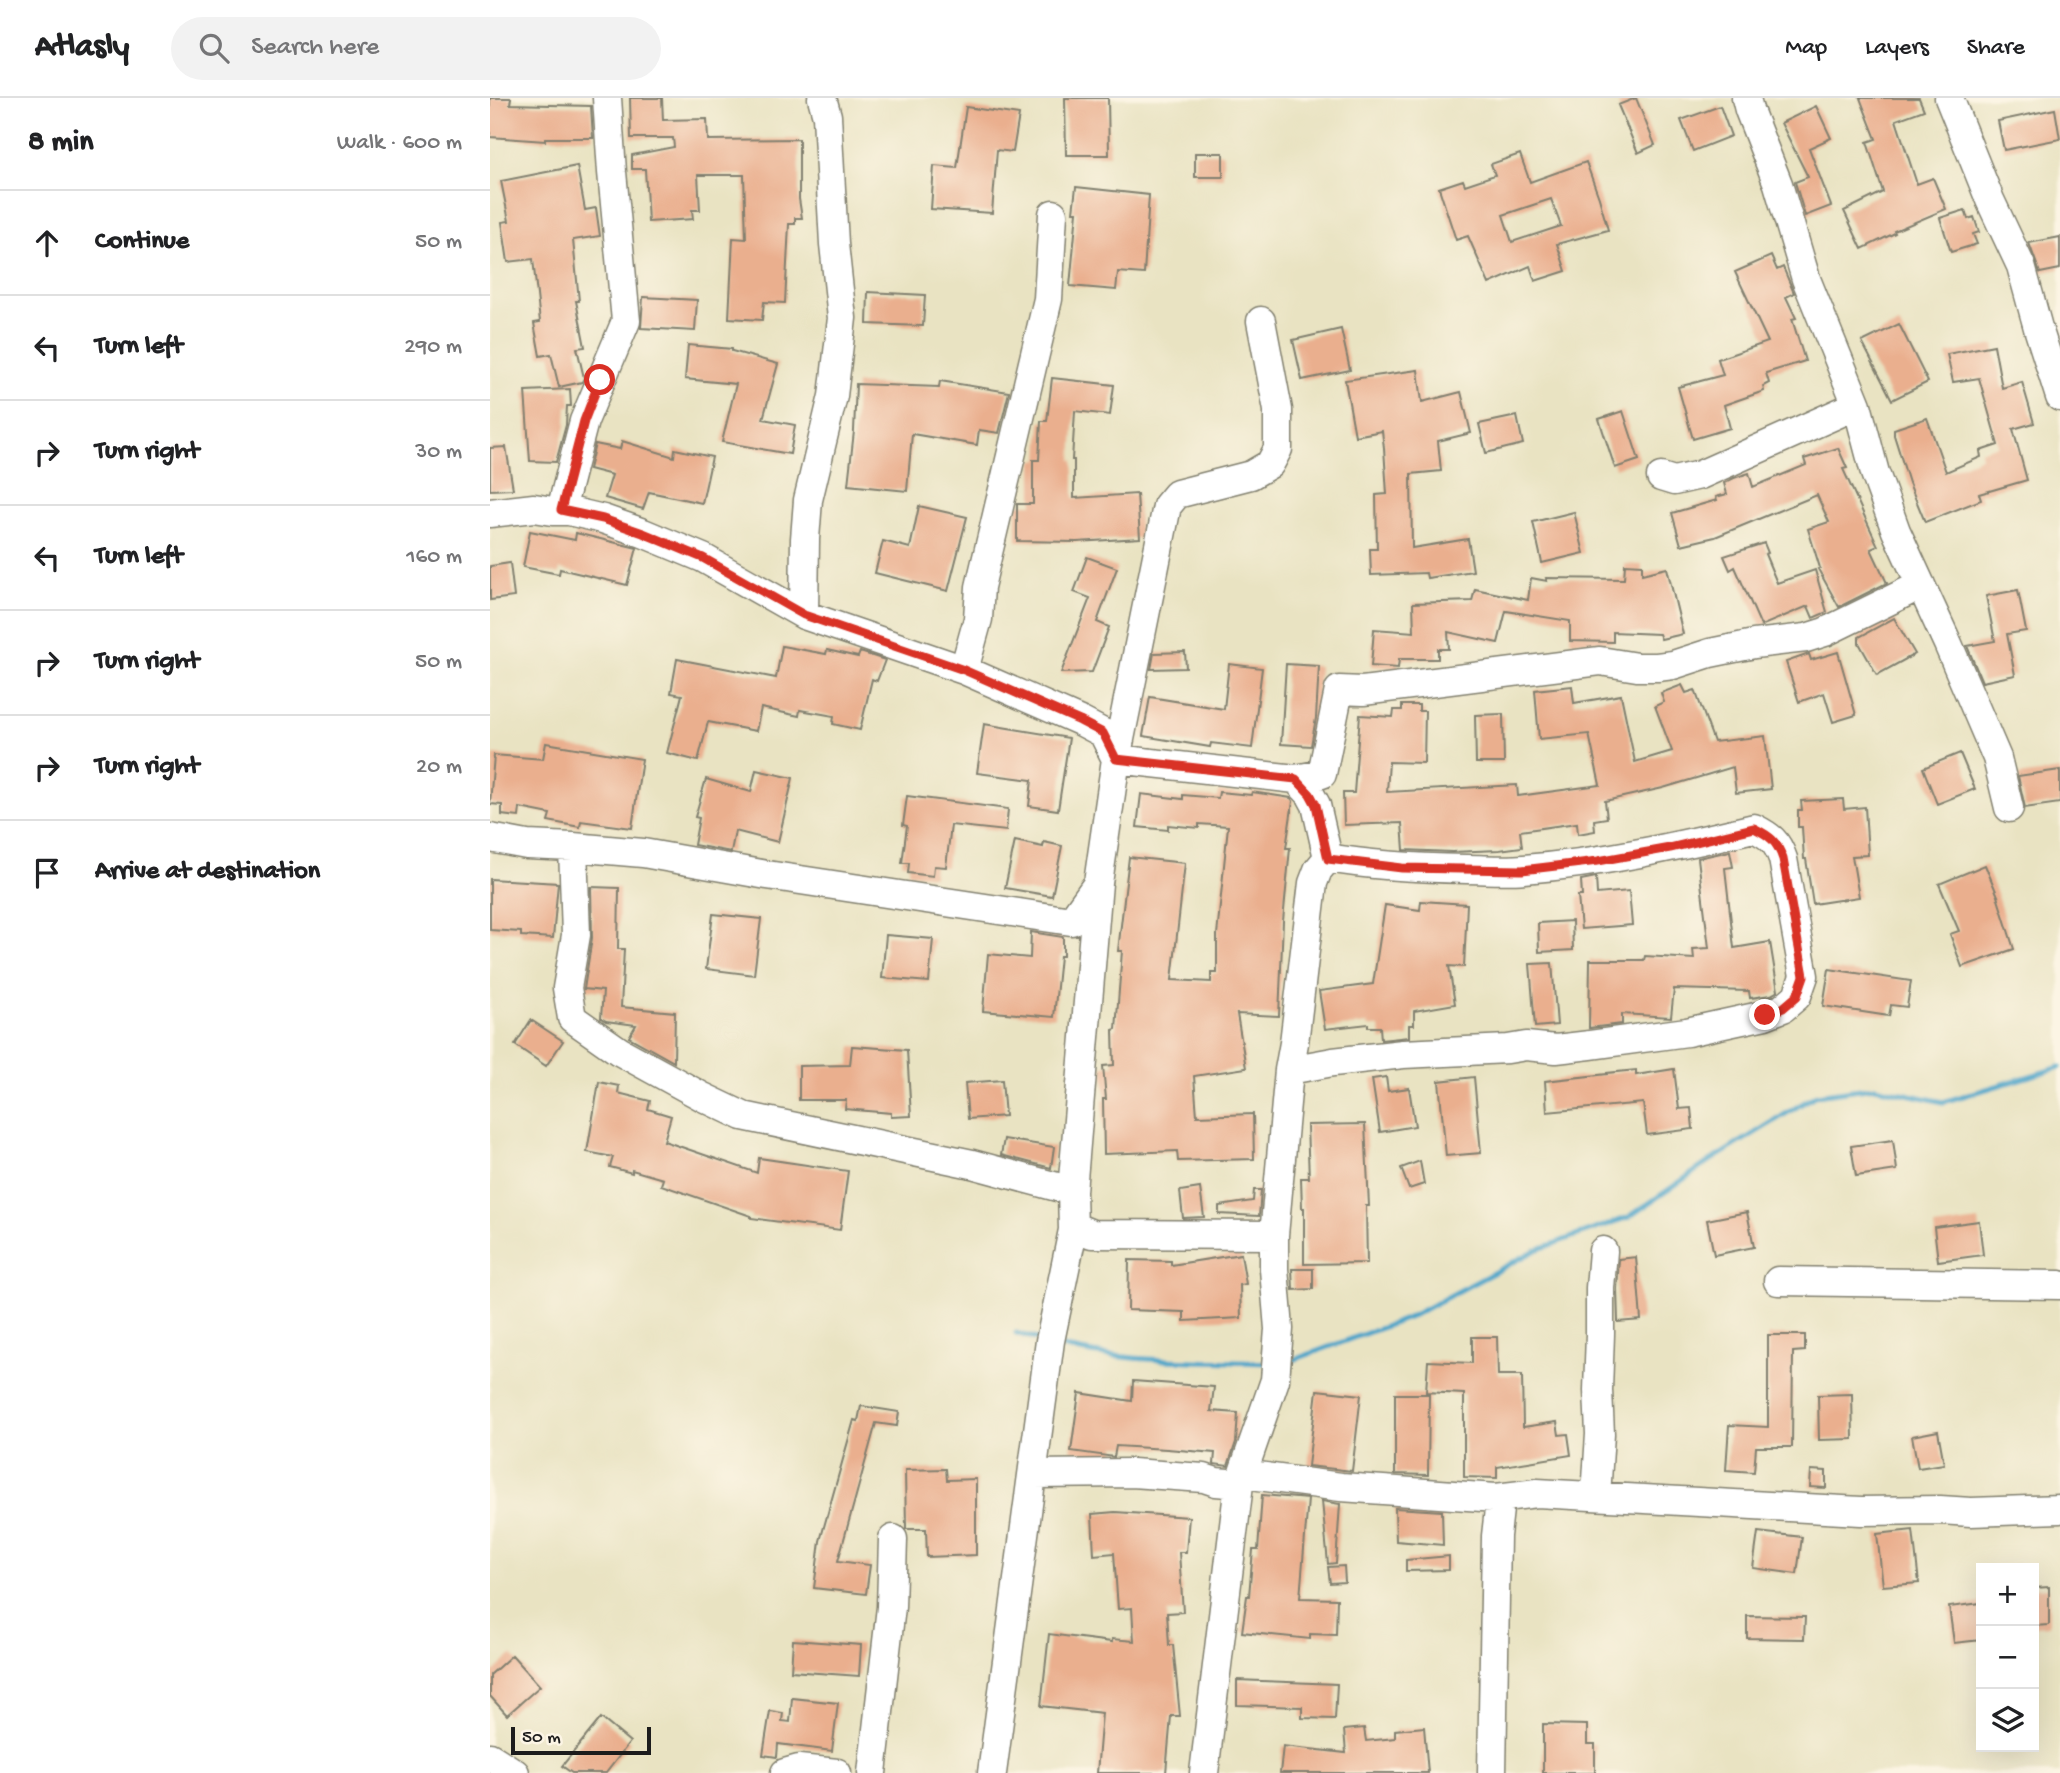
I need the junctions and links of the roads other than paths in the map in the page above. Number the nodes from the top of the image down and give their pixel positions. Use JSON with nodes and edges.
{"nodes":[{"id":1,"x":607,"y":98,"type":"edge"},
{"id":2,"x":1746,"y":98,"type":"edge"},
{"id":3,"x":1949,"y":98,"type":"edge"},
{"id":4,"x":828,"y":104,"type":"edge"},
{"id":5,"x":1053,"y":214,"type":"dead end"},
{"id":6,"x":1261,"y":321,"type":"dead end"},
{"id":7,"x":2060,"y":397,"type":"edge"},
{"id":8,"x":1857,"y":405,"type":"junction"},
{"id":9,"x":1661,"y":477,"type":"dead end"},
{"id":10,"x":561,"y":510,"type":"junction"},
{"id":11,"x":490,"y":513,"type":"edge"},
{"id":12,"x":1921,"y":585,"type":"junction"},
{"id":13,"x":804,"y":615,"type":"junction"},
{"id":14,"x":964,"y":670,"type":"junction"},
{"id":15,"x":1116,"y":759,"type":"junction"},
{"id":16,"x":1309,"y":777,"type":"junction"},
{"id":17,"x":2009,"y":808,"type":"dead end"},
{"id":18,"x":490,"y":838,"type":"edge"},
{"id":19,"x":573,"y":847,"type":"junction"},
{"id":20,"x":1328,"y":859,"type":"junction"},
{"id":21,"x":1098,"y":883,"type":"junction"},
{"id":22,"x":1289,"y":1070,"type":"junction"},
{"id":23,"x":1072,"y":1191,"type":"junction"},
{"id":24,"x":1073,"y":1230,"type":"junction"},
{"id":25,"x":1275,"y":1235,"type":"junction"},
{"id":26,"x":1602,"y":1251,"type":"dead end"},
{"id":27,"x":1778,"y":1281,"type":"dead end"},
{"id":28,"x":2060,"y":1285,"type":"edge"},
{"id":29,"x":1034,"y":1474,"type":"junction"},
{"id":30,"x":1241,"y":1479,"type":"junction"},
{"id":31,"x":1596,"y":1496,"type":"junction"},
{"id":32,"x":1496,"y":1498,"type":"junction"},
{"id":33,"x":2060,"y":1509,"type":"edge"},
{"id":34,"x":893,"y":1539,"type":"dead end"},
{"id":35,"x":490,"y":1757,"type":"edge"},
{"id":36,"x":515,"y":1773,"type":"edge"},
{"id":37,"x":785,"y":1773,"type":"edge"},
{"id":38,"x":837,"y":1773,"type":"edge"},
{"id":39,"x":872,"y":1773,"type":"edge"},
{"id":40,"x":992,"y":1773,"type":"edge"},
{"id":41,"x":1204,"y":1773,"type":"edge"},
{"id":42,"x":1492,"y":1773,"type":"edge"}],
"edges":[{"from":1,"to":10,"type":"street"},
{"from":2,"to":8,"type":"street"},
{"from":3,"to":7,"type":"street"},
{"from":4,"to":13,"type":"street"},
{"from":5,"to":14,"type":"street"},
{"from":6,"to":15,"type":"street"},
{"from":8,"to":9,"type":"street"},
{"from":8,"to":12,"type":"street"},
{"from":10,"to":11,"type":"street"},
{"from":10,"to":13,"type":"street"},
{"from":12,"to":16,"type":"street"},
{"from":12,"to":17,"type":"street"},
{"from":13,"to":14,"type":"street"},
{"from":14,"to":15,"type":"street"},
{"from":15,"to":16,"type":"street"},
{"from":15,"to":21,"type":"street"},
{"from":16,"to":20,"type":"street"},
{"from":18,"to":19,"type":"street"},
{"from":19,"to":21,"type":"street"},
{"from":19,"to":23,"type":"street"},
{"from":20,"to":22,"type":"street"},
{"from":20,"to":22,"type":"street"},
{"from":21,"to":23,"type":"street"},
{"from":22,"to":25,"type":"street"},
{"from":23,"to":24,"type":"street"},
{"from":24,"to":25,"type":"street"},
{"from":24,"to":29,"type":"street"},
{"from":25,"to":30,"type":"street"},
{"from":26,"to":31,"type":"street"},
{"from":27,"to":28,"type":"street"},
{"from":29,"to":30,"type":"street"},
{"from":29,"to":40,"type":"street"},
{"from":30,"to":32,"type":"street"},
{"from":30,"to":41,"type":"street"},
{"from":31,"to":32,"type":"street"},
{"from":31,"to":33,"type":"street"},
{"from":32,"to":42,"type":"street"},
{"from":34,"to":39,"type":"street"},
{"from":35,"to":36,"type":"street"},
{"from":37,"to":38,"type":"street"}]}
